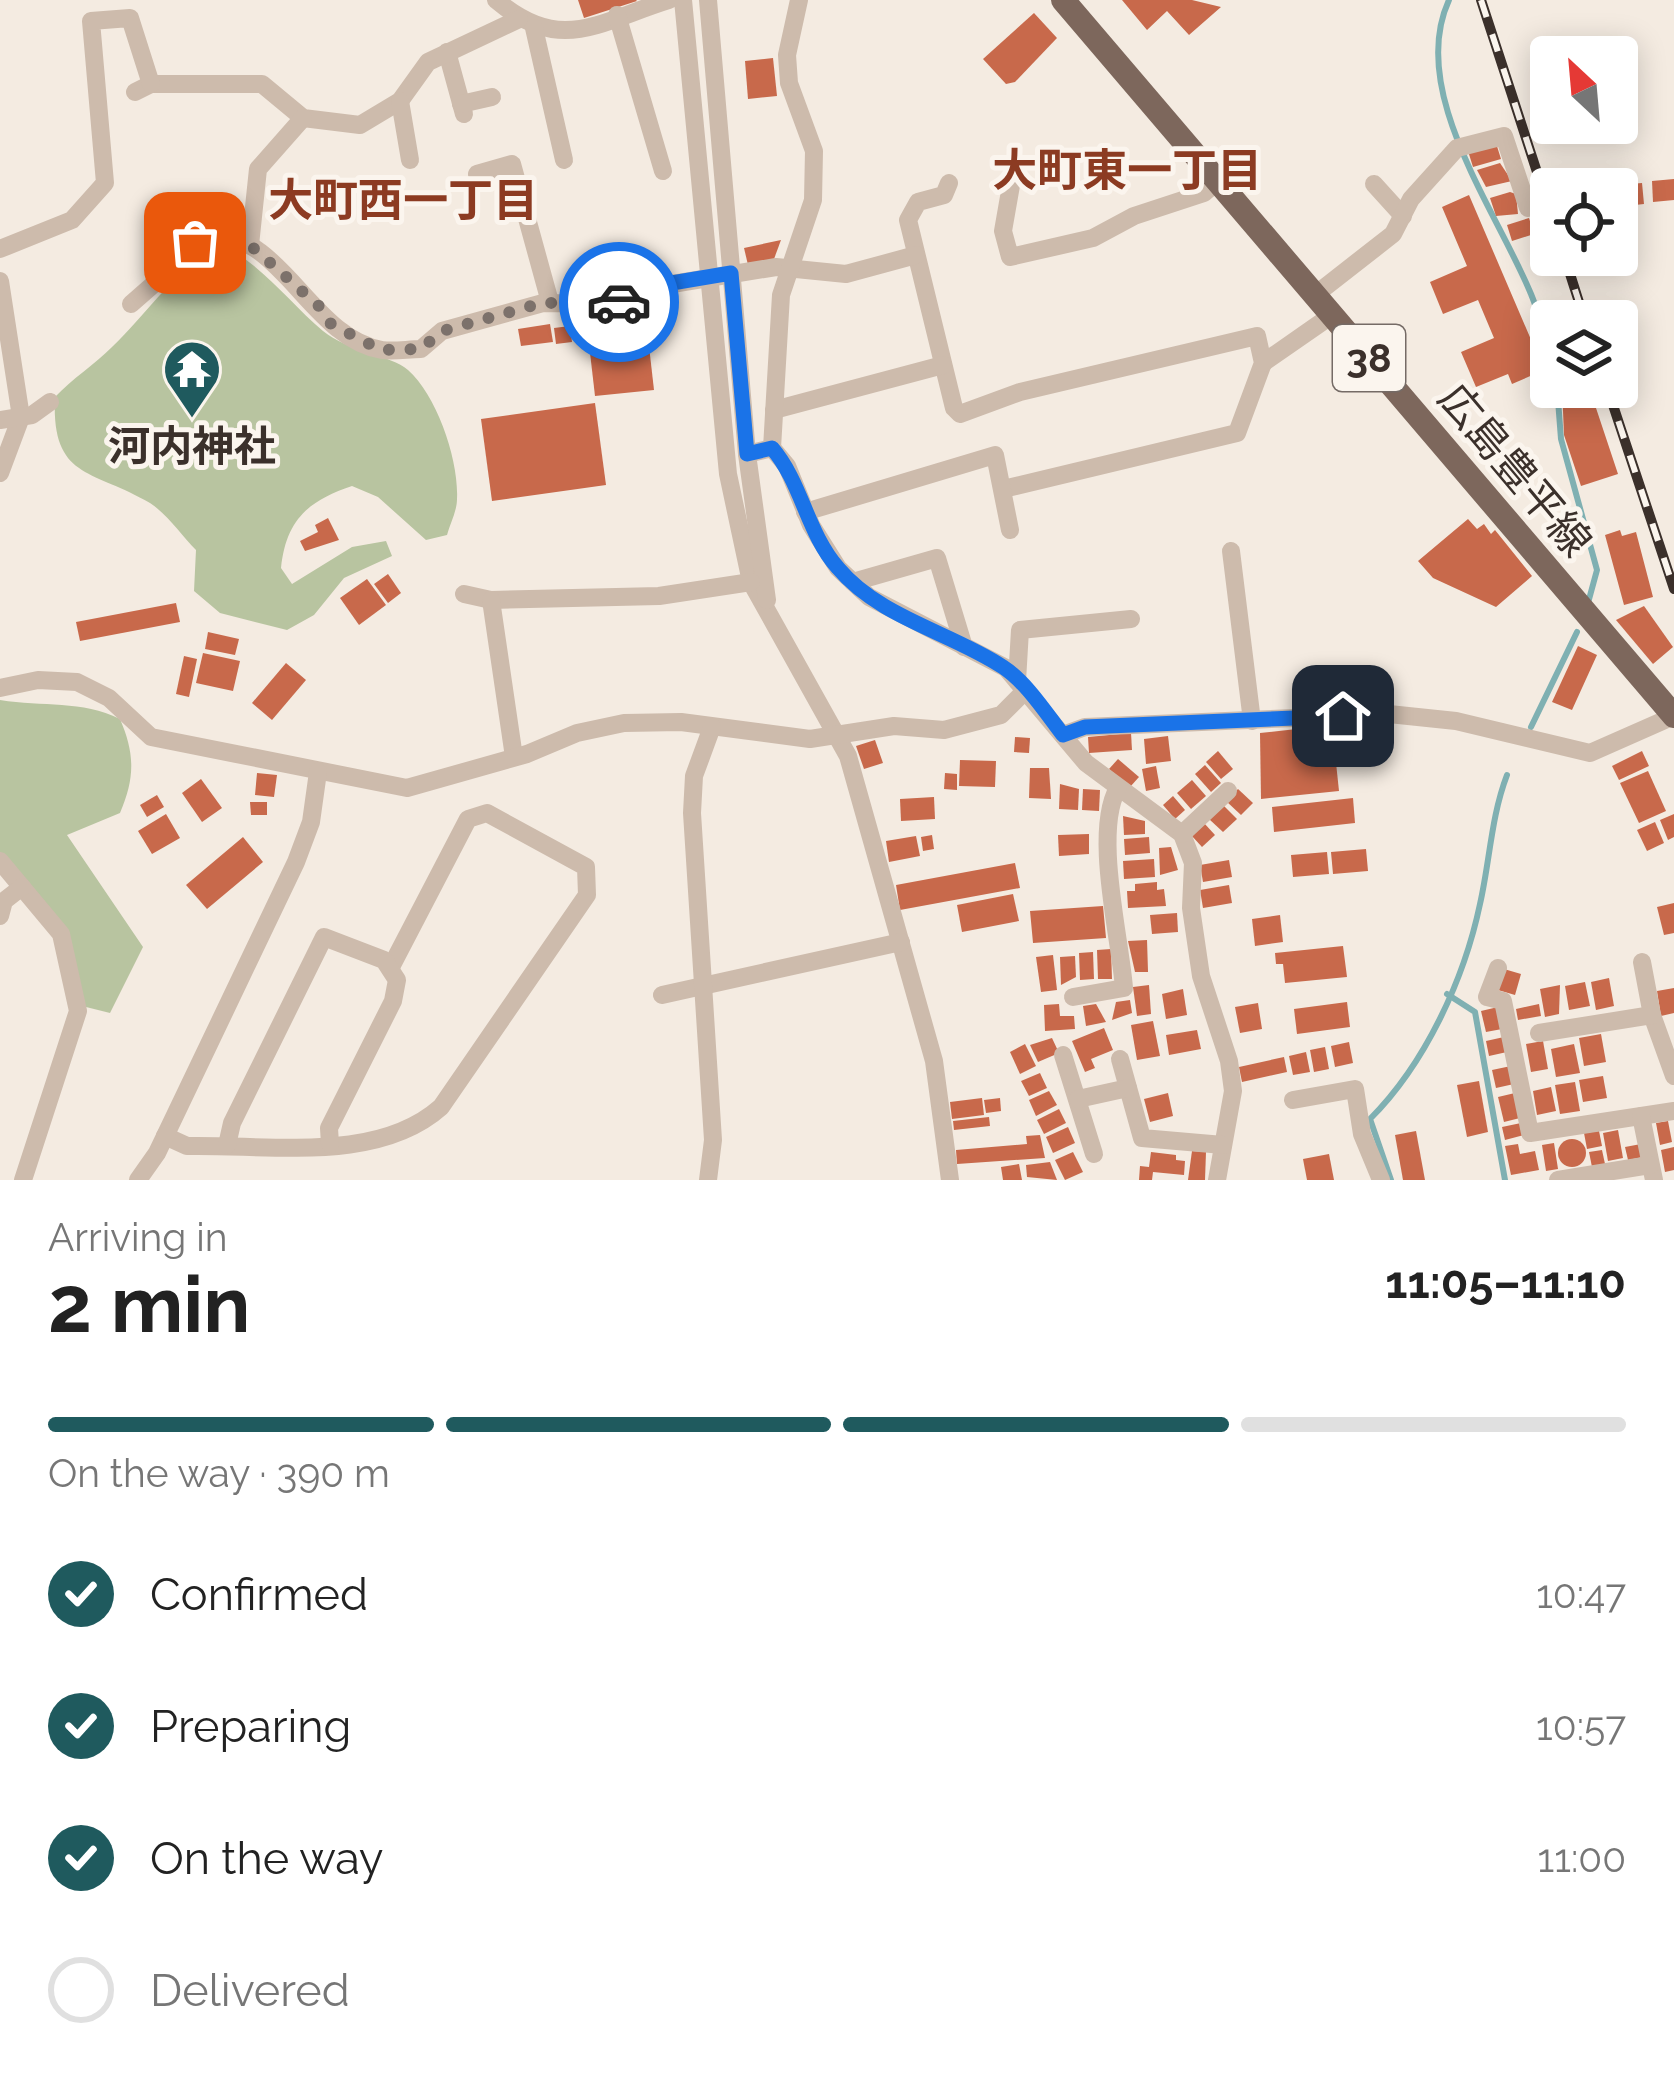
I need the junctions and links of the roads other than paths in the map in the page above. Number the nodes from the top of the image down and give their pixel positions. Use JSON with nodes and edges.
{"nodes":[{"id":1,"x":496,"y":0,"type":"edge"},
{"id":2,"x":670,"y":0,"type":"edge"},
{"id":3,"x":683,"y":0,"type":"edge"},
{"id":4,"x":708,"y":0,"type":"edge"},
{"id":5,"x":799,"y":0,"type":"edge"},
{"id":6,"x":1064,"y":0,"type":"edge"},
{"id":7,"x":617,"y":15,"type":"junction"},
{"id":8,"x":526,"y":23,"type":"junction"},
{"id":9,"x":447,"y":52,"type":"junction"},
{"id":10,"x":492,"y":97,"type":"dead end"},
{"id":11,"x":400,"y":101,"type":"junction"},
{"id":12,"x":303,"y":118,"type":"junction"},
{"id":13,"x":410,"y":160,"type":"dead end"},
{"id":14,"x":563,"y":160,"type":"dead end"},
{"id":15,"x":663,"y":171,"type":"dead end"},
{"id":16,"x":476,"y":174,"type":"dead end"},
{"id":17,"x":1013,"y":174,"type":"dead end"},
{"id":18,"x":1218,"y":181,"type":"junction"},
{"id":19,"x":949,"y":183,"type":"dead end"},
{"id":20,"x":1374,"y":184,"type":"dead end"},
{"id":21,"x":1528,"y":208,"type":"dead end"},
{"id":22,"x":1402,"y":215,"type":"junction"},
{"id":23,"x":250,"y":245,"type":"junction"},
{"id":24,"x":0,"y":249,"type":"edge"},
{"id":25,"x":916,"y":255,"type":"junction"},
{"id":26,"x":788,"y":268,"type":"junction"},
{"id":27,"x":731,"y":273,"type":"junction"},
{"id":28,"x":708,"y":276,"type":"junction"},
{"id":29,"x":0,"y":281,"type":"edge"},
{"id":30,"x":550,"y":302,"type":"junction"},
{"id":31,"x":131,"y":304,"type":"dead end"},
{"id":32,"x":1324,"y":305,"type":"junction"},
{"id":33,"x":1263,"y":363,"type":"junction"},
{"id":34,"x":943,"y":365,"type":"junction"},
{"id":35,"x":50,"y":402,"type":"dead end"},
{"id":36,"x":774,"y":410,"type":"junction"},
{"id":37,"x":21,"y":417,"type":"junction"},
{"id":38,"x":0,"y":420,"type":"edge"},
{"id":39,"x":772,"y":448,"type":"junction"},
{"id":40,"x":747,"y":454,"type":"junction"},
{"id":41,"x":0,"y":473,"type":"edge"},
{"id":42,"x":1003,"y":489,"type":"junction"},
{"id":43,"x":805,"y":512,"type":"junction"},
{"id":44,"x":1010,"y":530,"type":"dead end"},
{"id":45,"x":1231,"y":550,"type":"dead end"},
{"id":46,"x":751,"y":582,"type":"junction"},
{"id":47,"x":853,"y":582,"type":"junction"},
{"id":48,"x":464,"y":594,"type":"dead end"},
{"id":49,"x":490,"y":600,"type":"junction"},
{"id":50,"x":768,"y":611,"type":"junction"},
{"id":51,"x":1131,"y":620,"type":"dead end"},
{"id":52,"x":964,"y":647,"type":"junction"},
{"id":53,"x":1021,"y":686,"type":"junction"},
{"id":54,"x":0,"y":688,"type":"edge"},
{"id":55,"x":1674,"y":716,"type":"edge"},
{"id":56,"x":1252,"y":721,"type":"junction"},
{"id":57,"x":712,"y":727,"type":"junction"},
{"id":58,"x":1063,"y":735,"type":"junction"},
{"id":59,"x":838,"y":736,"type":"junction"},
{"id":60,"x":514,"y":757,"type":"junction"},
{"id":61,"x":317,"y":772,"type":"junction"},
{"id":62,"x":1118,"y":788,"type":"junction"},
{"id":63,"x":1228,"y":791,"type":"dead end"},
{"id":64,"x":1182,"y":834,"type":"junction"},
{"id":65,"x":0,"y":861,"type":"edge"},
{"id":66,"x":22,"y":887,"type":"junction"},
{"id":67,"x":0,"y":916,"type":"edge"},
{"id":68,"x":901,"y":942,"type":"junction"},
{"id":69,"x":1642,"y":962,"type":"dead end"},
{"id":70,"x":392,"y":965,"type":"junction"},
{"id":71,"x":1498,"y":968,"type":"dead end"},
{"id":72,"x":700,"y":986,"type":"junction"},
{"id":73,"x":662,"y":994,"type":"dead end"},
{"id":74,"x":1073,"y":997,"type":"dead end"},
{"id":75,"x":1652,"y":1015,"type":"junction"},
{"id":76,"x":1539,"y":1033,"type":"dead end"},
{"id":77,"x":1064,"y":1055,"type":"dead end"},
{"id":78,"x":1120,"y":1059,"type":"dead end"},
{"id":79,"x":1674,"y":1076,"type":"edge"},
{"id":80,"x":1128,"y":1088,"type":"junction"},
{"id":81,"x":1078,"y":1099,"type":"junction"},
{"id":82,"x":1293,"y":1100,"type":"dead end"},
{"id":83,"x":1674,"y":1111,"type":"edge"},
{"id":84,"x":1641,"y":1116,"type":"junction"},
{"id":85,"x":165,"y":1136,"type":"junction"},
{"id":86,"x":330,"y":1144,"type":"junction"},
{"id":87,"x":227,"y":1145,"type":"junction"},
{"id":88,"x":1223,"y":1145,"type":"junction"},
{"id":89,"x":1094,"y":1154,"type":"dead end"},
{"id":90,"x":1652,"y":1172,"type":"edge"},
{"id":91,"x":23,"y":1180,"type":"edge"},
{"id":92,"x":138,"y":1180,"type":"edge"},
{"id":93,"x":708,"y":1180,"type":"edge"},
{"id":94,"x":950,"y":1180,"type":"edge"},
{"id":95,"x":1217,"y":1180,"type":"edge"},
{"id":96,"x":1381,"y":1180,"type":"edge"},
{"id":97,"x":1558,"y":1180,"type":"edge"}],
"edges":[{"from":1,"to":8,"type":"street"},
{"from":2,"to":7,"type":"street"},
{"from":3,"to":28,"type":"street"},
{"from":4,"to":27,"type":"street"},
{"from":5,"to":26,"type":"street"},
{"from":6,"to":18,"type":"main road","name":"広島豊平線","number":"38"},
{"from":7,"to":8,"type":"street"},
{"from":7,"to":15,"type":"street"},
{"from":8,"to":9,"type":"street"},
{"from":8,"to":14,"type":"street"},
{"from":9,"to":10,"type":"street"},
{"from":9,"to":11,"type":"street"},
{"from":11,"to":12,"type":"street"},
{"from":11,"to":13,"type":"street"},
{"from":12,"to":23,"type":"street"},
{"from":12,"to":24,"type":"street"},
{"from":16,"to":30,"type":"street"},
{"from":17,"to":18,"type":"street"},
{"from":18,"to":32,"type":"main road","name":"広島豊平線","number":"38"},
{"from":19,"to":25,"type":"street"},
{"from":20,"to":22,"type":"street"},
{"from":21,"to":22,"type":"street"},
{"from":22,"to":32,"type":"street"},
{"from":23,"to":30,"type":"street"},
{"from":23,"to":31,"type":"street"},
{"from":25,"to":26,"type":"street"},
{"from":25,"to":34,"type":"street"},
{"from":26,"to":27,"type":"street"},
{"from":26,"to":36,"type":"street"},
{"from":27,"to":28,"type":"street"},
{"from":27,"to":40,"type":"street"},
{"from":28,"to":30,"type":"street"},
{"from":28,"to":46,"type":"street"},
{"from":29,"to":37,"type":"street"},
{"from":32,"to":33,"type":"street"},
{"from":32,"to":55,"type":"main road","name":"広島豊平線","number":"38"},
{"from":33,"to":34,"type":"street"},
{"from":33,"to":42,"type":"street"},
{"from":34,"to":36,"type":"street"},
{"from":35,"to":37,"type":"street"},
{"from":36,"to":39,"type":"street"},
{"from":37,"to":38,"type":"street"},
{"from":37,"to":41,"type":"street"},
{"from":39,"to":40,"type":"street"},
{"from":39,"to":43,"type":"street"},
{"from":40,"to":50,"type":"street"},
{"from":42,"to":43,"type":"street"},
{"from":42,"to":44,"type":"street"},
{"from":43,"to":47,"type":"street"},
{"from":45,"to":56,"type":"street"},
{"from":46,"to":49,"type":"street"},
{"from":46,"to":50,"type":"street"},
{"from":47,"to":52,"type":"street"},
{"from":47,"to":52,"type":"street"},
{"from":48,"to":49,"type":"street"},
{"from":49,"to":60,"type":"street"},
{"from":50,"to":59,"type":"street"},
{"from":51,"to":53,"type":"street"},
{"from":52,"to":53,"type":"street"},
{"from":53,"to":58,"type":"street"},
{"from":53,"to":59,"type":"street"},
{"from":54,"to":61,"type":"street"},
{"from":55,"to":56,"type":"street"},
{"from":56,"to":58,"type":"street"},
{"from":57,"to":59,"type":"street"},
{"from":57,"to":60,"type":"street"},
{"from":57,"to":72,"type":"street"},
{"from":58,"to":62,"type":"street"},
{"from":59,"to":68,"type":"street"},
{"from":60,"to":61,"type":"street"},
{"from":61,"to":85,"type":"street"},
{"from":62,"to":64,"type":"street"},
{"from":62,"to":74,"type":"street"},
{"from":63,"to":64,"type":"street"},
{"from":64,"to":88,"type":"street"},
{"from":65,"to":66,"type":"street"},
{"from":66,"to":67,"type":"street"},
{"from":66,"to":91,"type":"street"},
{"from":68,"to":72,"type":"street"},
{"from":68,"to":94,"type":"street"},
{"from":69,"to":75,"type":"street"},
{"from":70,"to":86,"type":"street"},
{"from":70,"to":86,"type":"street"},
{"from":70,"to":87,"type":"street"},
{"from":71,"to":84,"type":"street"},
{"from":72,"to":73,"type":"street"},
{"from":72,"to":93,"type":"street"},
{"from":75,"to":76,"type":"street"},
{"from":75,"to":79,"type":"street"},
{"from":77,"to":81,"type":"street"},
{"from":78,"to":80,"type":"street"},
{"from":80,"to":81,"type":"street"},
{"from":80,"to":88,"type":"street"},
{"from":81,"to":89,"type":"street"},
{"from":82,"to":96,"type":"street"},
{"from":83,"to":84,"type":"street"},
{"from":84,"to":90,"type":"street"},
{"from":85,"to":87,"type":"street"},
{"from":85,"to":92,"type":"street"},
{"from":86,"to":87,"type":"street"},
{"from":88,"to":95,"type":"street"},
{"from":90,"to":97,"type":"street"}]}
